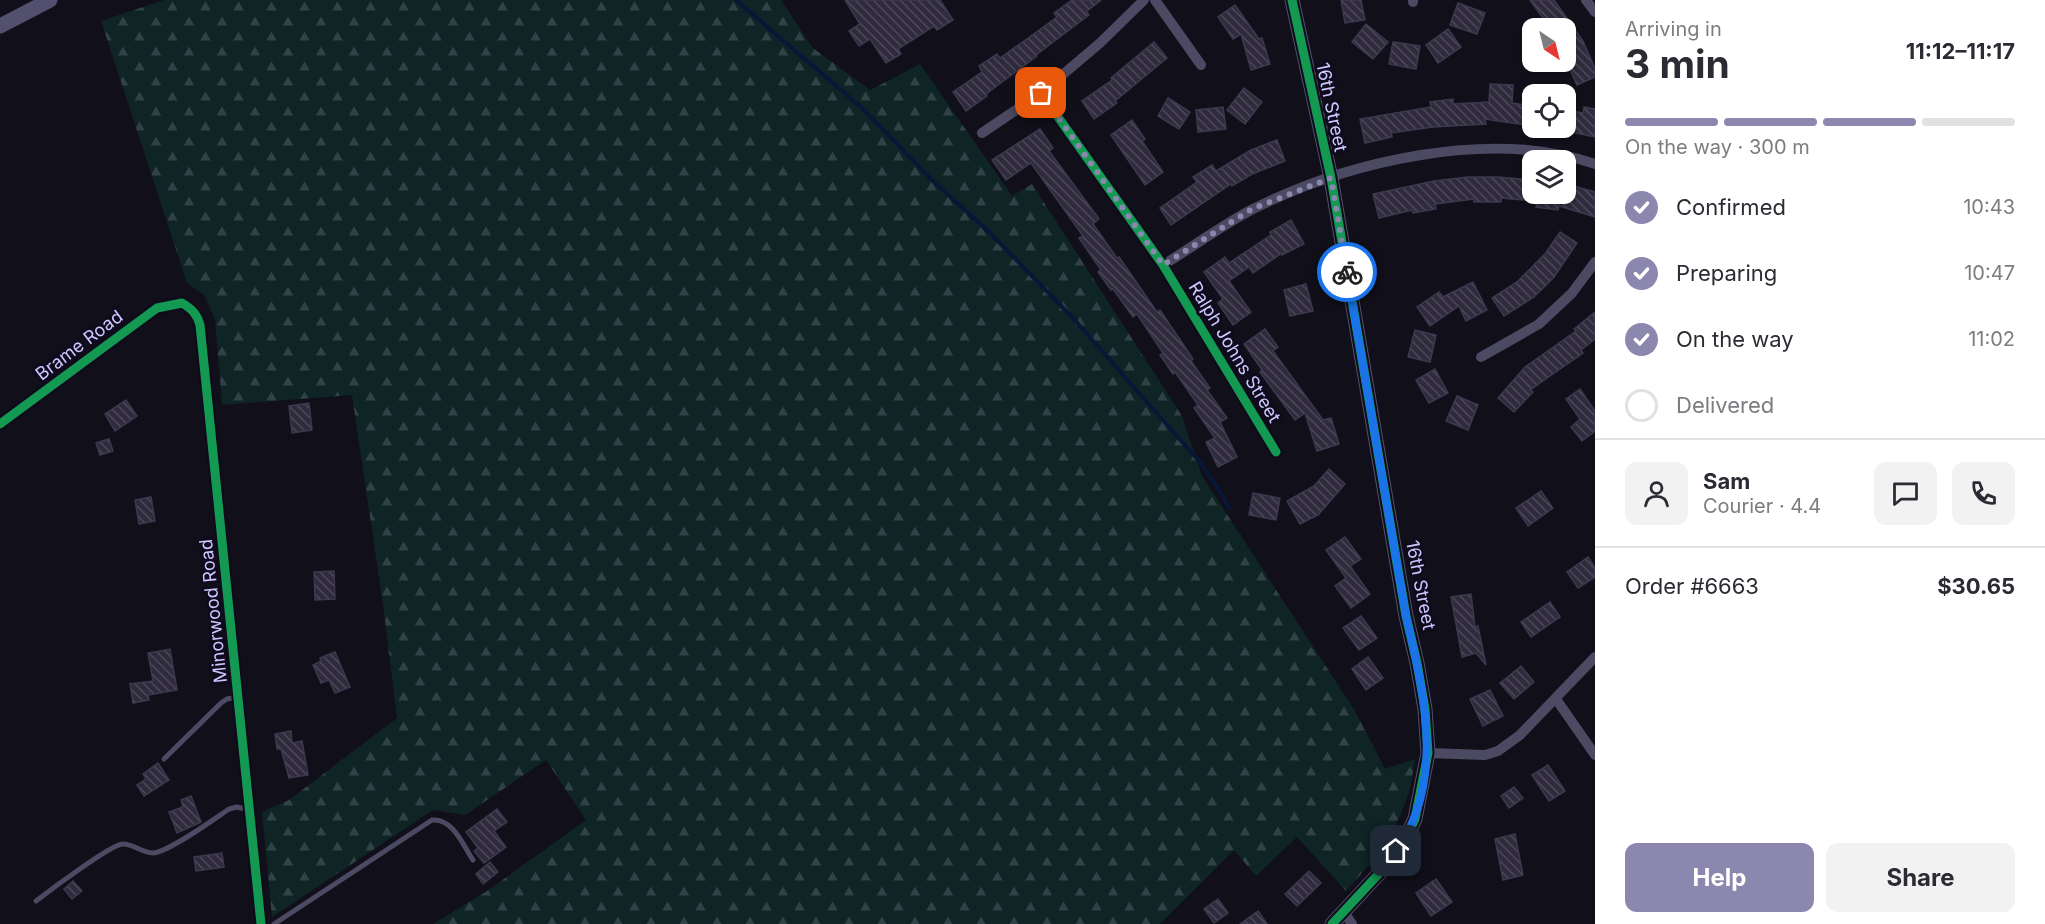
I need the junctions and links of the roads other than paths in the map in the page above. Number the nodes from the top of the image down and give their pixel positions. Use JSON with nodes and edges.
{"nodes":[{"id":1,"x":50,"y":0,"type":"edge"},
{"id":2,"x":1144,"y":0,"type":"edge"},
{"id":3,"x":1155,"y":0,"type":"edge"},
{"id":4,"x":1292,"y":0,"type":"edge"},
{"id":5,"x":1586,"y":0,"type":"edge"},
{"id":6,"x":1595,"y":12,"type":"edge"},
{"id":7,"x":0,"y":26,"type":"edge"},
{"id":8,"x":1201,"y":65,"type":"dead end"},
{"id":9,"x":1041,"y":93,"type":"junction"},
{"id":10,"x":982,"y":133,"type":"dead end"},
{"id":11,"x":1595,"y":164,"type":"edge"},
{"id":12,"x":1331,"y":178,"type":"junction"},
{"id":13,"x":1595,"y":262,"type":"edge"},
{"id":14,"x":1163,"y":265,"type":"junction"},
{"id":15,"x":182,"y":303,"type":"joint"},
{"id":16,"x":1481,"y":357,"type":"dead end"},
{"id":17,"x":0,"y":424,"type":"edge"},
{"id":18,"x":1276,"y":452,"type":"dead end"},
{"id":19,"x":1595,"y":657,"type":"edge"},
{"id":20,"x":238,"y":697,"type":"junction"},
{"id":21,"x":1556,"y":699,"type":"junction"},
{"id":22,"x":1428,"y":753,"type":"junction"},
{"id":23,"x":1595,"y":755,"type":"edge"},
{"id":24,"x":164,"y":759,"type":"dead end"},
{"id":25,"x":249,"y":810,"type":"junction"},
{"id":26,"x":473,"y":860,"type":"dead end"},
{"id":27,"x":36,"y":901,"type":"dead end"},
{"id":28,"x":1348,"y":918,"type":"edge"},
{"id":29,"x":261,"y":924,"type":"edge"},
{"id":30,"x":274,"y":924,"type":"edge"},
{"id":31,"x":1332,"y":924,"type":"edge"}],
"edges":[{"from":1,"to":7,"type":"street"},
{"from":2,"to":9,"type":"street"},
{"from":3,"to":8,"type":"street"},
{"from":4,"to":12,"type":"street","name":"16th Street"},
{"from":5,"to":6,"type":"street"},
{"from":9,"to":10,"type":"street"},
{"from":9,"to":14,"type":"street","name":"Ralph Johns Street"},
{"from":11,"to":12,"type":"street"},
{"from":12,"to":14,"type":"street"},
{"from":12,"to":22,"type":"street","name":"16th Street"},
{"from":13,"to":16,"type":"street"},
{"from":14,"to":18,"type":"street","name":"Ralph Johns Street"},
{"from":15,"to":17,"type":"street","name":"Brame Road"},
{"from":15,"to":20,"type":"street","name":"Minorwood Road"},
{"from":19,"to":21,"type":"street"},
{"from":20,"to":24,"type":"lane"},
{"from":20,"to":25,"type":"street","name":"Minorwood Road"},
{"from":21,"to":22,"type":"street"},
{"from":21,"to":23,"type":"street"},
{"from":22,"to":28,"type":"street","name":"16th Street"},
{"from":25,"to":27,"type":"lane"},
{"from":25,"to":29,"type":"street","name":"Minorwood Road"},
{"from":26,"to":30,"type":"lane"},
{"from":28,"to":31,"type":"street","name":"16th Street"}]}
